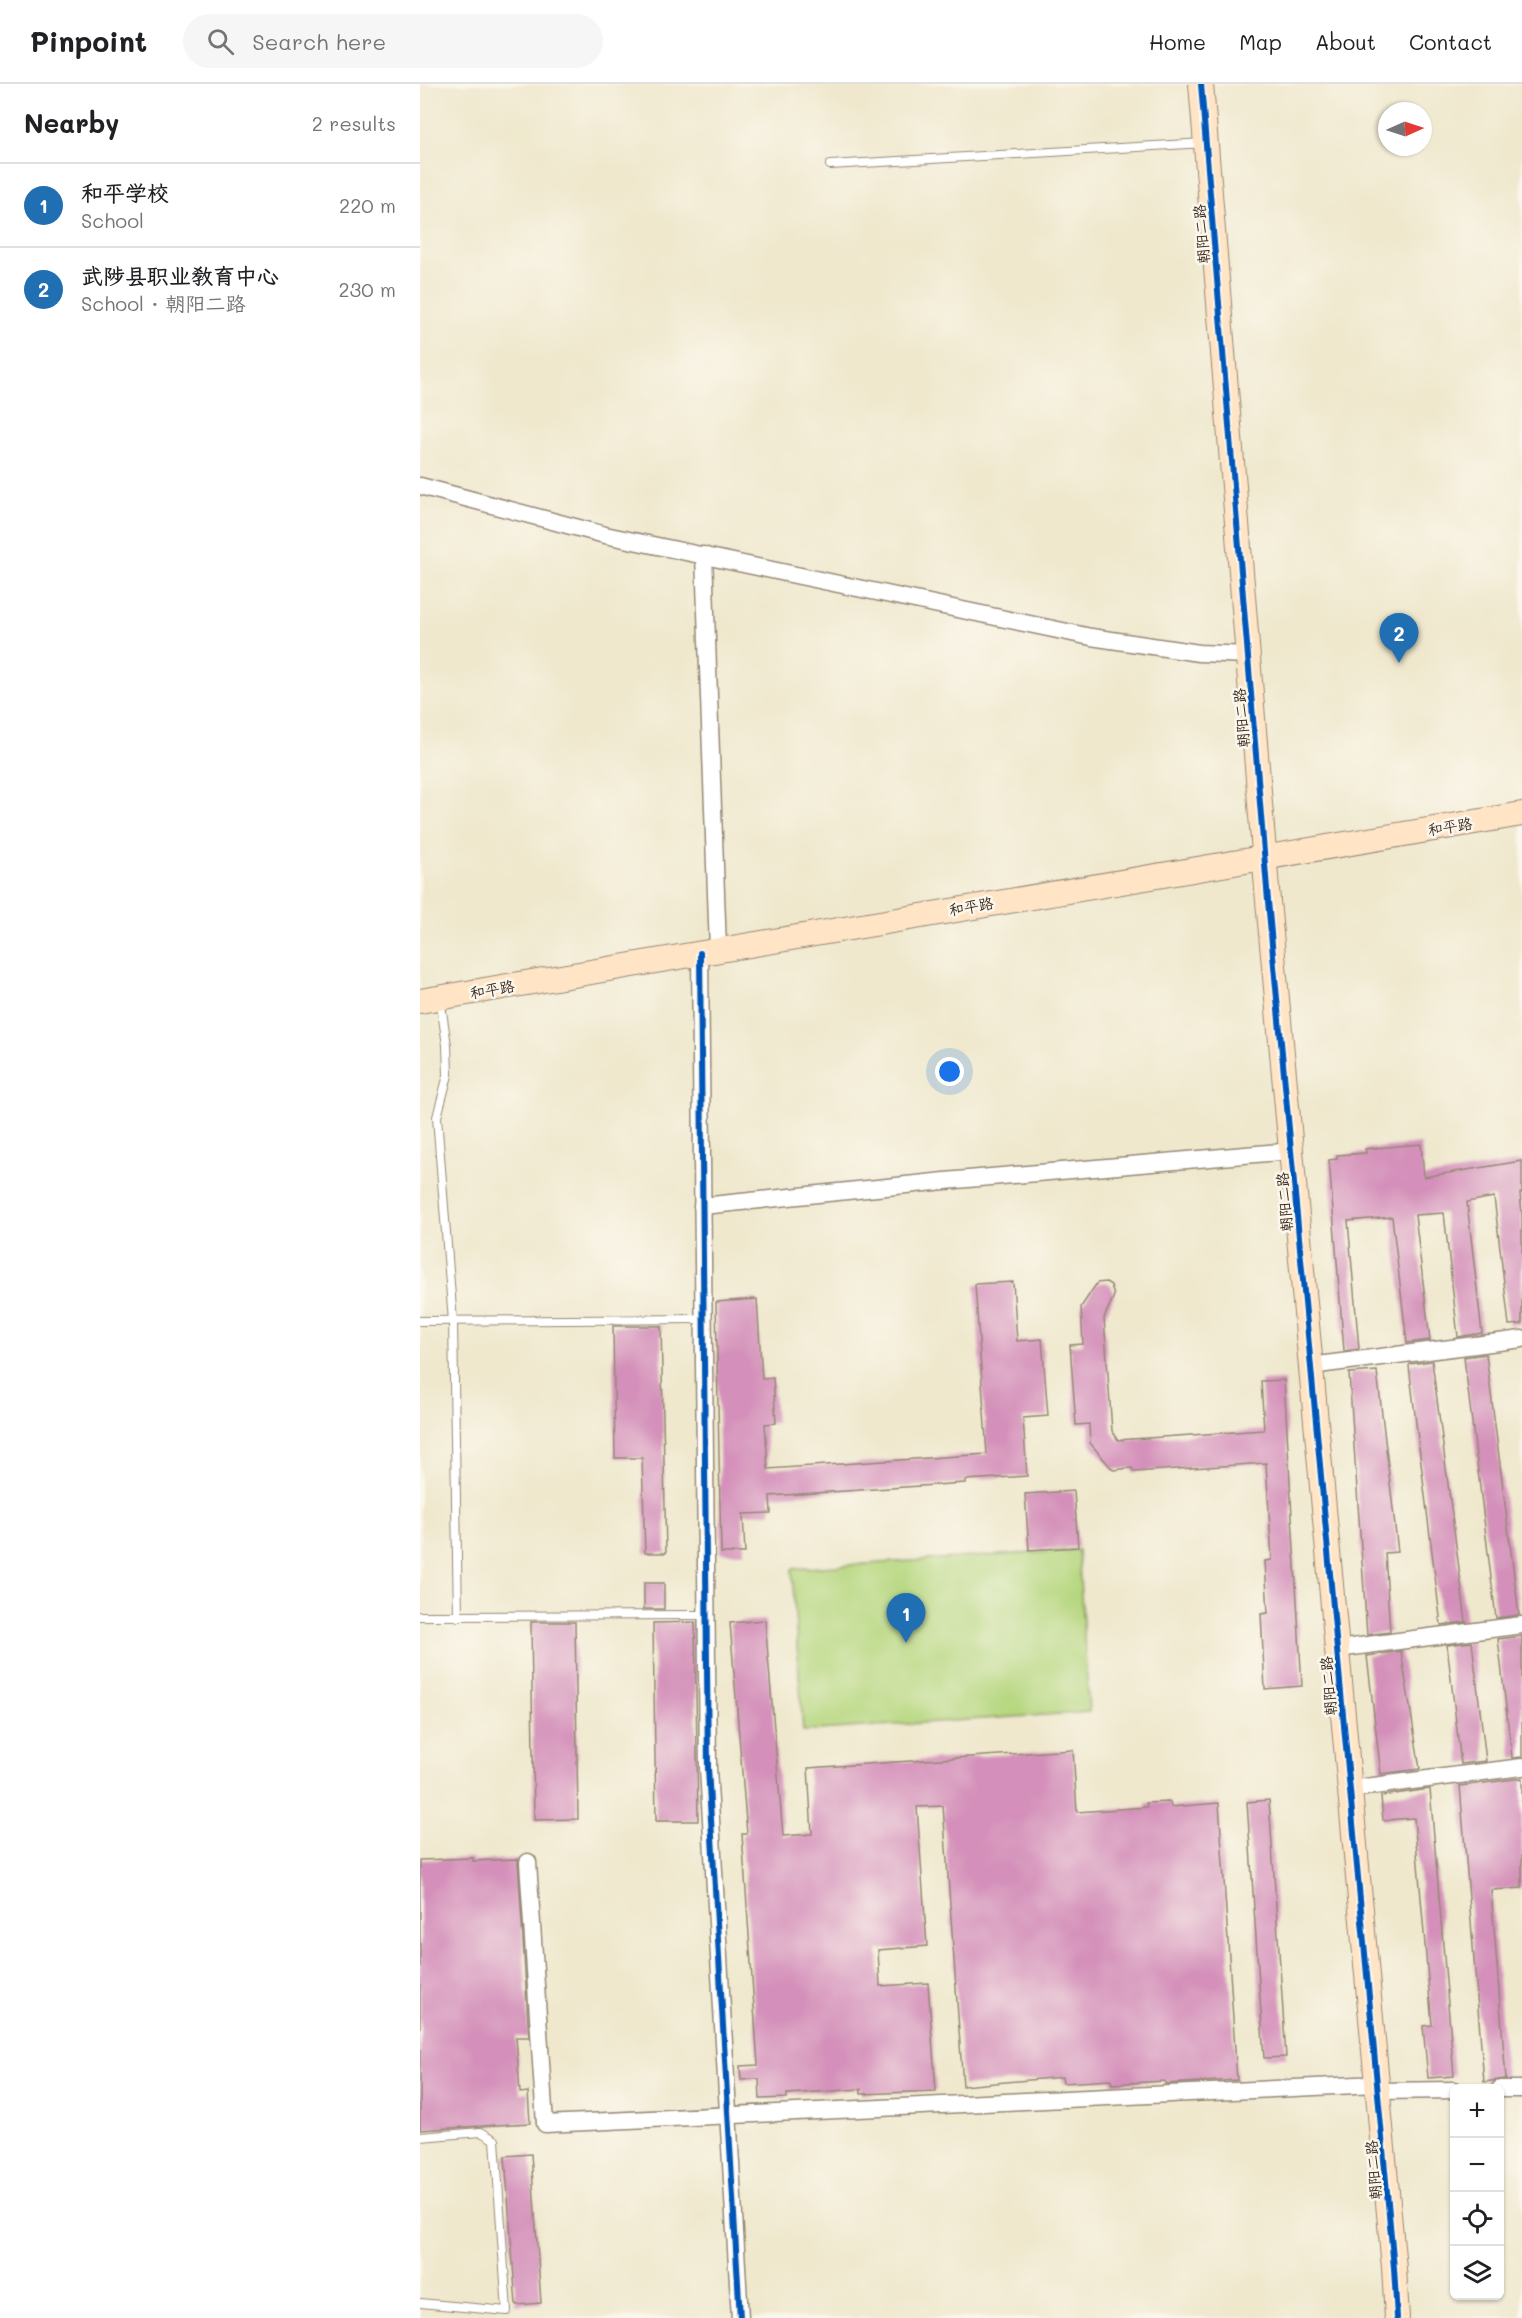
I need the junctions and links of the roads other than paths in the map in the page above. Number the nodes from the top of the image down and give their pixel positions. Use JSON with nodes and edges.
{"nodes":[{"id":1,"x":1201,"y":84,"type":"edge"},
{"id":2,"x":1206,"y":143,"type":"junction"},
{"id":3,"x":830,"y":165,"type":"dead end"},
{"id":4,"x":420,"y":486,"type":"edge"},
{"id":5,"x":704,"y":555,"type":"junction"},
{"id":6,"x":1248,"y":655,"type":"junction"},
{"id":7,"x":1522,"y":814,"type":"edge"},
{"id":8,"x":1264,"y":857,"type":"junction"},
{"id":9,"x":709,"y":951,"type":"junction"},
{"id":10,"x":430,"y":1000,"type":"edge"},
{"id":11,"x":1291,"y":1151,"type":"junction"},
{"id":12,"x":702,"y":1206,"type":"junction"},
{"id":13,"x":704,"y":1319,"type":"junction"},
{"id":14,"x":420,"y":1322,"type":"edge"},
{"id":15,"x":453,"y":1322,"type":"junction"},
{"id":16,"x":1522,"y":1339,"type":"edge"},
{"id":17,"x":1310,"y":1366,"type":"junction"},
{"id":18,"x":706,"y":1615,"type":"junction"},
{"id":19,"x":420,"y":1616,"type":"edge"},
{"id":20,"x":458,"y":1617,"type":"junction"},
{"id":21,"x":1522,"y":1624,"type":"edge"},
{"id":22,"x":1337,"y":1649,"type":"junction"},
{"id":23,"x":1522,"y":1767,"type":"edge"},
{"id":24,"x":1350,"y":1789,"type":"junction"},
{"id":25,"x":528,"y":1862,"type":"dead end"},
{"id":26,"x":1377,"y":2088,"type":"junction"},
{"id":27,"x":1504,"y":2089,"type":"edge"},
{"id":28,"x":1522,"y":2089,"type":"edge"},
{"id":29,"x":1450,"y":2090,"type":"edge"},
{"id":30,"x":728,"y":2114,"type":"junction"},
{"id":31,"x":420,"y":2137,"type":"edge"},
{"id":32,"x":420,"y":2303,"type":"edge"},
{"id":33,"x":507,"y":2314,"type":"edge"},
{"id":34,"x":740,"y":2318,"type":"edge"},
{"id":35,"x":1397,"y":2318,"type":"edge"}],
"edges":[{"from":1,"to":2,"type":"street","name":"朝阳二路"},
{"from":2,"to":3,"type":"lane"},
{"from":2,"to":6,"type":"street","name":"朝阳二路"},
{"from":4,"to":5,"type":"street"},
{"from":5,"to":6,"type":"street"},
{"from":5,"to":9,"type":"street"},
{"from":6,"to":8,"type":"street","name":"朝阳二路"},
{"from":7,"to":8,"type":"street","name":"和平路"},
{"from":8,"to":9,"type":"street","name":"和平路"},
{"from":8,"to":11,"type":"street","name":"朝阳二路"},
{"from":9,"to":10,"type":"street","name":"和平路"},
{"from":9,"to":12,"type":"street"},
{"from":10,"to":15,"type":"lane"},
{"from":11,"to":12,"type":"street"},
{"from":11,"to":17,"type":"street","name":"朝阳二路"},
{"from":12,"to":13,"type":"street"},
{"from":13,"to":15,"type":"lane"},
{"from":13,"to":18,"type":"street"},
{"from":14,"to":15,"type":"lane"},
{"from":15,"to":20,"type":"lane"},
{"from":16,"to":17,"type":"street"},
{"from":17,"to":22,"type":"street","name":"朝阳二路"},
{"from":18,"to":20,"type":"lane"},
{"from":18,"to":30,"type":"street"},
{"from":19,"to":20,"type":"lane"},
{"from":21,"to":22,"type":"street"},
{"from":22,"to":24,"type":"street","name":"朝阳二路"},
{"from":23,"to":24,"type":"street"},
{"from":24,"to":26,"type":"street","name":"朝阳二路"},
{"from":25,"to":30,"type":"street"},
{"from":26,"to":29,"type":"street"},
{"from":26,"to":30,"type":"street"},
{"from":26,"to":35,"type":"street","name":"朝阳二路"},
{"from":27,"to":28,"type":"street"},
{"from":30,"to":34,"type":"street"},
{"from":31,"to":33,"type":"lane"},
{"from":32,"to":33,"type":"lane"}]}
